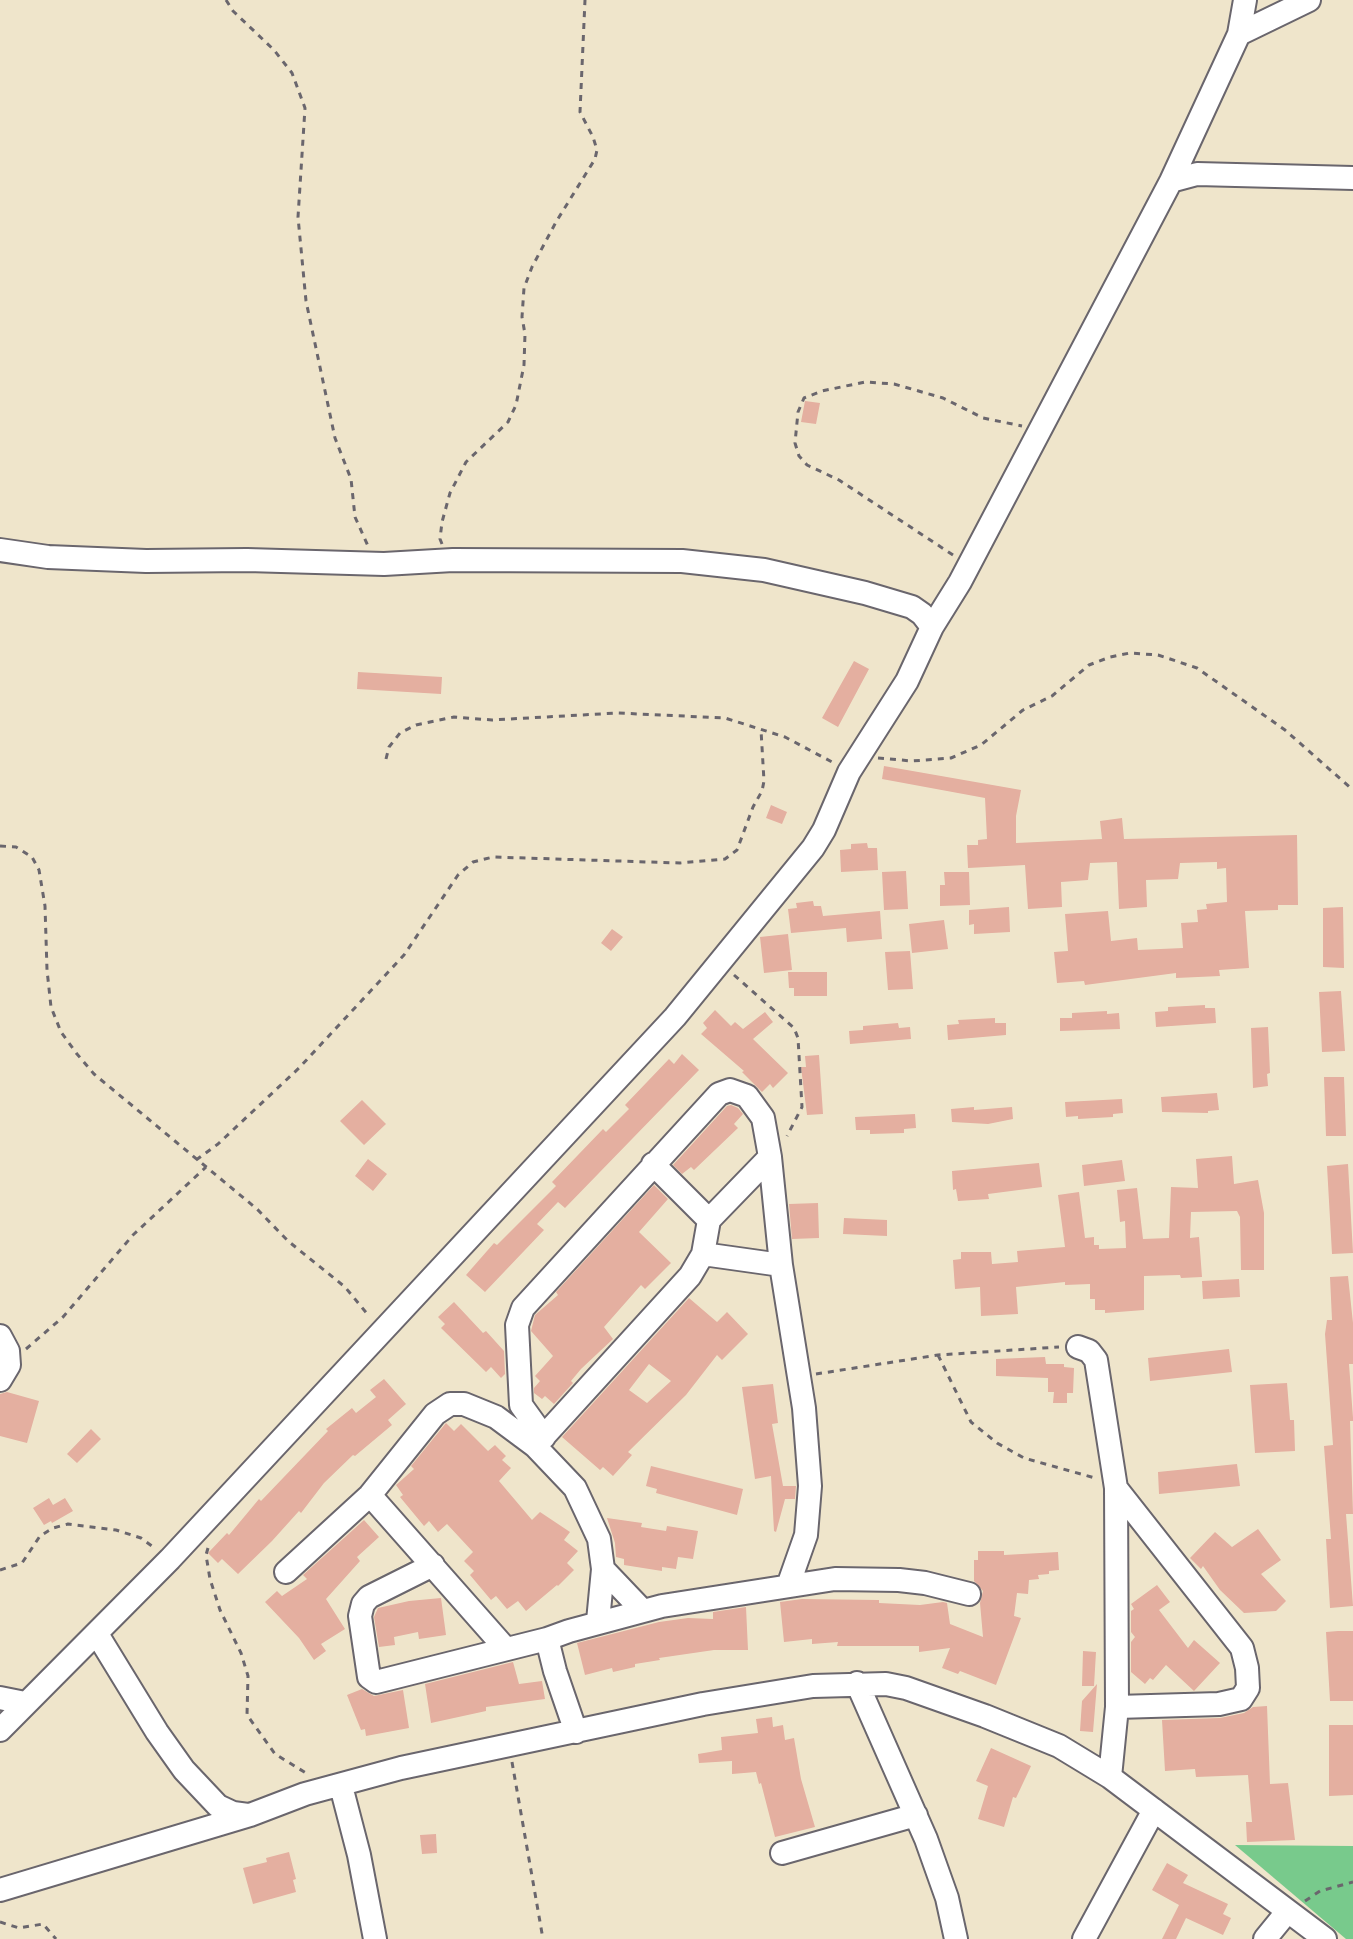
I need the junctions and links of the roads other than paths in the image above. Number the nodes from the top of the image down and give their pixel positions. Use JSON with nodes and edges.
{"nodes":[{"id":1,"x":1245,"y":0,"type":"edge"},
{"id":2,"x":1309,"y":0,"type":"edge"},
{"id":3,"x":1239,"y":34,"type":"junction"},
{"id":4,"x":1185,"y":150,"type":"junction"},
{"id":5,"x":1197,"y":174,"type":"junction"},
{"id":6,"x":1353,"y":178,"type":"edge"},
{"id":7,"x":1171,"y":181,"type":"junction"},
{"id":8,"x":0,"y":550,"type":"edge"},
{"id":9,"x":932,"y":627,"type":"junction"},
{"id":10,"x":770,"y":1157,"type":"junction"},
{"id":11,"x":653,"y":1164,"type":"junction"},
{"id":12,"x":709,"y":1220,"type":"junction"},
{"id":13,"x":703,"y":1254,"type":"junction"},
{"id":14,"x":781,"y":1265,"type":"junction"},
{"id":15,"x":0,"y":1336,"type":"edge"},
{"id":16,"x":1078,"y":1347,"type":"road end"},
{"id":17,"x":5,"y":1373,"type":"edge"},
{"id":18,"x":539,"y":1442,"type":"junction"},
{"id":19,"x":1116,"y":1488,"type":"junction"},
{"id":20,"x":370,"y":1495,"type":"junction"},
{"id":21,"x":433,"y":1565,"type":"junction"},
{"id":22,"x":603,"y":1569,"type":"junction"},
{"id":23,"x":286,"y":1572,"type":"dead end"},
{"id":24,"x":788,"y":1586,"type":"junction"},
{"id":25,"x":969,"y":1594,"type":"dead end"},
{"id":26,"x":643,"y":1611,"type":"junction"},
{"id":27,"x":598,"y":1621,"type":"junction"},
{"id":28,"x":97,"y":1634,"type":"junction"},
{"id":29,"x":547,"y":1639,"type":"junction"},
{"id":30,"x":506,"y":1649,"type":"junction"},
{"id":31,"x":857,"y":1683,"type":"junction"},
{"id":32,"x":0,"y":1698,"type":"edge"},
{"id":33,"x":25,"y":1703,"type":"junction"},
{"id":34,"x":0,"y":1705,"type":"edge"},
{"id":35,"x":1117,"y":1707,"type":"junction"},
{"id":36,"x":1,"y":1729,"type":"edge"},
{"id":37,"x":576,"y":1732,"type":"junction"},
{"id":38,"x":1110,"y":1777,"type":"junction"},
{"id":39,"x":335,"y":1788,"type":"junction"},
{"id":40,"x":1154,"y":1810,"type":"junction"},
{"id":41,"x":250,"y":1815,"type":"junction"},
{"id":42,"x":916,"y":1815,"type":"junction"},
{"id":43,"x":782,"y":1853,"type":"dead end"},
{"id":44,"x":0,"y":1890,"type":"edge"},
{"id":45,"x":1287,"y":1912,"type":"junction"},
{"id":46,"x":375,"y":1939,"type":"edge"},
{"id":47,"x":956,"y":1939,"type":"edge"},
{"id":48,"x":1084,"y":1939,"type":"edge"},
{"id":49,"x":1265,"y":1939,"type":"edge"},
{"id":50,"x":1325,"y":1939,"type":"edge"}],
"edges":[{"from":1,"to":3,"type":"street"},
{"from":2,"to":3,"type":"street"},
{"from":3,"to":4,"type":"street"},
{"from":4,"to":5,"type":"street"},
{"from":4,"to":7,"type":"street"},
{"from":5,"to":6,"type":"street"},
{"from":5,"to":7,"type":"street"},
{"from":7,"to":9,"type":"street"},
{"from":8,"to":9,"type":"street"},
{"from":9,"to":28,"type":"street"},
{"from":10,"to":11,"type":"street"},
{"from":10,"to":12,"type":"street"},
{"from":10,"to":14,"type":"street"},
{"from":11,"to":12,"type":"street"},
{"from":11,"to":18,"type":"street"},
{"from":12,"to":13,"type":"street"},
{"from":13,"to":14,"type":"street"},
{"from":13,"to":18,"type":"street"},
{"from":14,"to":24,"type":"street"},
{"from":15,"to":17,"type":"street"},
{"from":16,"to":19,"type":"street"},
{"from":18,"to":20,"type":"street"},
{"from":18,"to":22,"type":"street"},
{"from":19,"to":35,"type":"street"},
{"from":19,"to":35,"type":"street"},
{"from":20,"to":21,"type":"street"},
{"from":20,"to":23,"type":"street"},
{"from":21,"to":30,"type":"street"},
{"from":21,"to":30,"type":"street"},
{"from":22,"to":26,"type":"street"},
{"from":22,"to":27,"type":"street"},
{"from":24,"to":25,"type":"street"},
{"from":24,"to":26,"type":"street"},
{"from":26,"to":27,"type":"street"},
{"from":27,"to":29,"type":"street"},
{"from":28,"to":33,"type":"street"},
{"from":28,"to":41,"type":"street"},
{"from":29,"to":30,"type":"street"},
{"from":29,"to":37,"type":"street"},
{"from":31,"to":37,"type":"street"},
{"from":31,"to":38,"type":"street"},
{"from":31,"to":42,"type":"street"},
{"from":32,"to":33,"type":"street"},
{"from":33,"to":36,"type":"street"},
{"from":34,"to":36,"type":"street"},
{"from":35,"to":38,"type":"street"},
{"from":37,"to":39,"type":"street"},
{"from":38,"to":40,"type":"street"},
{"from":39,"to":41,"type":"street"},
{"from":39,"to":46,"type":"street"},
{"from":40,"to":45,"type":"street"},
{"from":40,"to":48,"type":"street"},
{"from":41,"to":44,"type":"street"},
{"from":42,"to":43,"type":"street"},
{"from":42,"to":47,"type":"street"},
{"from":45,"to":49,"type":"street"},
{"from":45,"to":50,"type":"street"}]}
